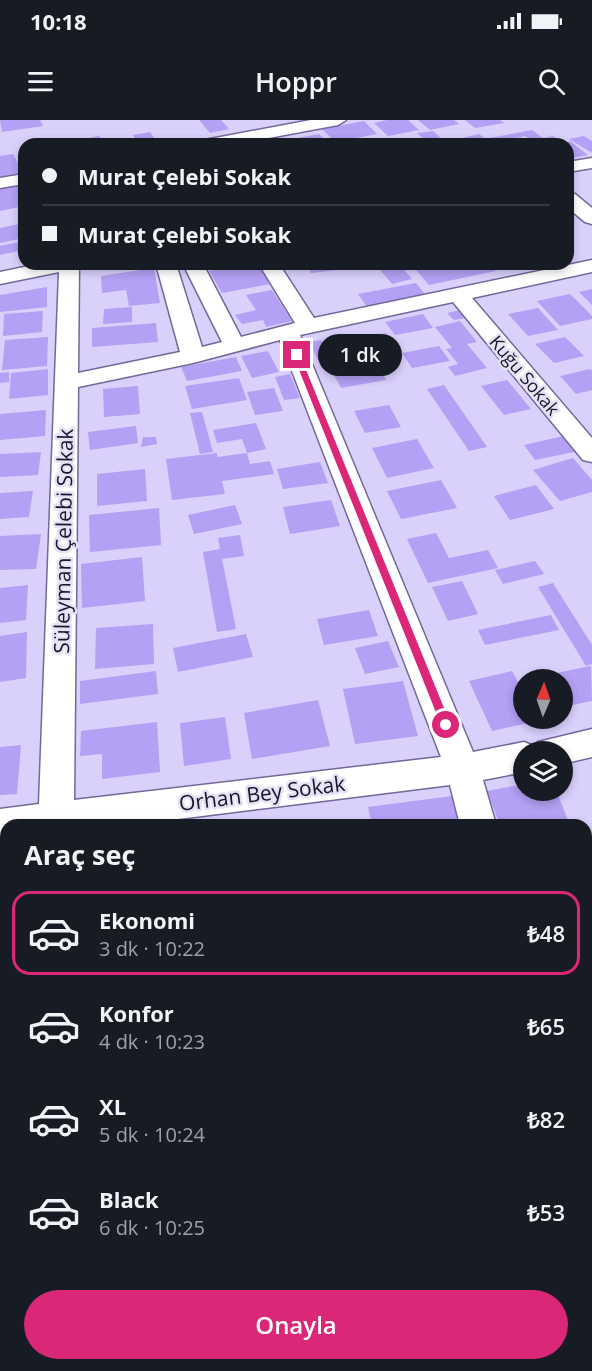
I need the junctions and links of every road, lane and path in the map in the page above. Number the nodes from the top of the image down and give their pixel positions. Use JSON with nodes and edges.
{"nodes":[{"id":1,"x":338,"y":120,"type":"edge"},
{"id":2,"x":242,"y":138,"type":"edge"},
{"id":3,"x":592,"y":163,"type":"edge"},
{"id":4,"x":574,"y":166,"type":"edge"},
{"id":5,"x":18,"y":180,"type":"edge"},
{"id":6,"x":0,"y":183,"type":"edge"},
{"id":7,"x":574,"y":203,"type":"edge"},
{"id":8,"x":592,"y":218,"type":"edge"},
{"id":9,"x":592,"y":266,"type":"edge"},
{"id":10,"x":39,"y":270,"type":"edge"},
{"id":11,"x":69,"y":270,"type":"edge"},
{"id":12,"x":168,"y":270,"type":"edge"},
{"id":13,"x":196,"y":270,"type":"edge"},
{"id":14,"x":272,"y":270,"type":"edge"},
{"id":15,"x":0,"y":278,"type":"edge"},
{"id":16,"x":459,"y":296,"type":"junction"},
{"id":17,"x":298,"y":330,"type":"junction"},
{"id":18,"x":235,"y":346,"type":"junction"},
{"id":19,"x":193,"y":356,"type":"junction"},
{"id":20,"x":67,"y":382,"type":"junction"},
{"id":21,"x":592,"y":454,"type":"edge"},
{"id":22,"x":592,"y":743,"type":"edge"},
{"id":23,"x":573,"y":747,"type":"edge"},
{"id":24,"x":513,"y":759,"type":"edge"},
{"id":25,"x":463,"y":769,"type":"junction"},
{"id":26,"x":56,"y":819,"type":"edge"},
{"id":27,"x":72,"y":819,"type":"edge"},
{"id":28,"x":476,"y":819,"type":"edge"}],
"edges":[{"from":1,"to":2,"type":"street"},
{"from":3,"to":4,"type":"street"},
{"from":5,"to":6,"type":"street"},
{"from":7,"to":8,"type":"street"},
{"from":9,"to":16,"type":"street"},
{"from":10,"to":15,"type":"street"},
{"from":11,"to":20,"type":"street","name":"Süleyman Çelebi Sokak"},
{"from":12,"to":19,"type":"street"},
{"from":13,"to":18,"type":"street"},
{"from":14,"to":17,"type":"street"},
{"from":16,"to":17,"type":"street"},
{"from":16,"to":21,"type":"street","name":"Kuğu Sokak"},
{"from":17,"to":18,"type":"street"},
{"from":17,"to":25,"type":"street"},
{"from":18,"to":19,"type":"street"},
{"from":19,"to":20,"type":"street"},
{"from":20,"to":26,"type":"street","name":"Süleyman Çelebi Sokak"},
{"from":22,"to":23,"type":"street"},
{"from":24,"to":25,"type":"street","name":"Orhan Bey Sokak"},
{"from":25,"to":27,"type":"street","name":"Orhan Bey Sokak"},
{"from":25,"to":28,"type":"street"}]}
